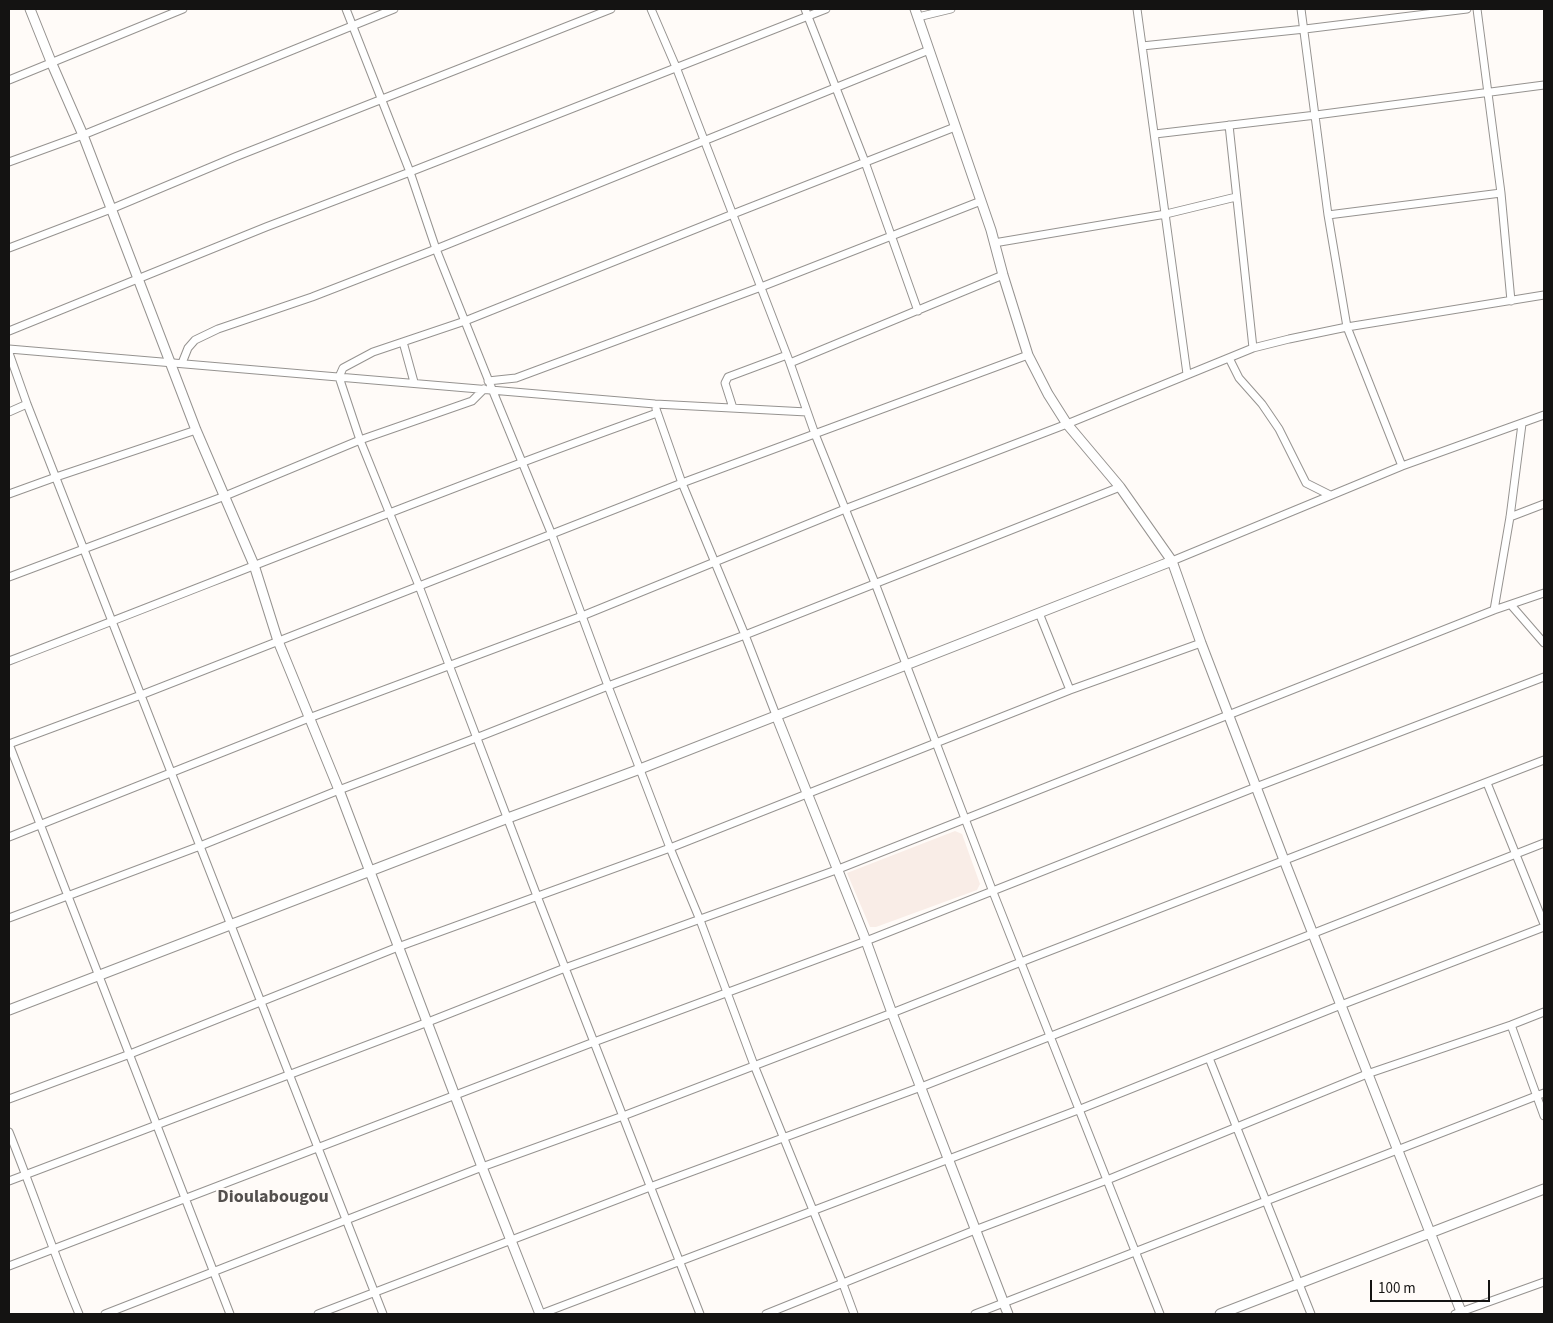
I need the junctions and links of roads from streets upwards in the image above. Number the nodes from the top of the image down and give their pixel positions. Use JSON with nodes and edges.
{"nodes":[{"id":1,"x":30,"y":9,"type":"edge"},
{"id":2,"x":183,"y":9,"type":"edge"},
{"id":3,"x":346,"y":9,"type":"edge"},
{"id":4,"x":394,"y":9,"type":"edge"},
{"id":5,"x":611,"y":9,"type":"edge"},
{"id":6,"x":651,"y":9,"type":"edge"},
{"id":7,"x":826,"y":9,"type":"edge"},
{"id":8,"x":952,"y":9,"type":"edge"},
{"id":9,"x":1137,"y":9,"type":"edge"},
{"id":10,"x":1301,"y":9,"type":"edge"},
{"id":11,"x":1467,"y":9,"type":"edge"},
{"id":12,"x":1476,"y":9,"type":"edge"},
{"id":13,"x":806,"y":12,"type":"edge"},
{"id":14,"x":916,"y":13,"type":"edge"},
{"id":15,"x":352,"y":24,"type":"junction"},
{"id":16,"x":1305,"y":29,"type":"junction"},
{"id":17,"x":1142,"y":46,"type":"junction"},
{"id":18,"x":929,"y":50,"type":"junction"},
{"id":19,"x":52,"y":64,"type":"junction"},
{"id":20,"x":676,"y":67,"type":"junction"},
{"id":21,"x":9,"y":80,"type":"edge"},
{"id":22,"x":1544,"y":85,"type":"edge"},
{"id":23,"x":836,"y":88,"type":"junction"},
{"id":24,"x":1487,"y":93,"type":"junction"},
{"id":25,"x":382,"y":100,"type":"junction"},
{"id":26,"x":1316,"y":115,"type":"junction"},
{"id":27,"x":1229,"y":125,"type":"junction"},
{"id":28,"x":956,"y":127,"type":"junction"},
{"id":29,"x":1155,"y":134,"type":"junction"},
{"id":30,"x":83,"y":135,"type":"junction"},
{"id":31,"x":704,"y":141,"type":"junction"},
{"id":32,"x":9,"y":162,"type":"edge"},
{"id":33,"x":865,"y":162,"type":"junction"},
{"id":34,"x":410,"y":172,"type":"junction"},
{"id":35,"x":1501,"y":193,"type":"junction"},
{"id":36,"x":1236,"y":197,"type":"junction"},
{"id":37,"x":981,"y":202,"type":"junction"},
{"id":38,"x":111,"y":209,"type":"junction"},
{"id":39,"x":732,"y":214,"type":"junction"},
{"id":40,"x":1166,"y":214,"type":"junction"},
{"id":41,"x":1328,"y":215,"type":"junction"},
{"id":42,"x":892,"y":236,"type":"junction"},
{"id":43,"x":994,"y":243,"type":"junction"},
{"id":44,"x":9,"y":248,"type":"edge"},
{"id":45,"x":436,"y":249,"type":"junction"},
{"id":46,"x":1003,"y":275,"type":"junction"},
{"id":47,"x":138,"y":278,"type":"junction"},
{"id":48,"x":761,"y":287,"type":"junction"},
{"id":49,"x":1544,"y":295,"type":"edge"},
{"id":50,"x":1511,"y":301,"type":"junction"},
{"id":51,"x":918,"y":310,"type":"junction"},
{"id":52,"x":465,"y":321,"type":"junction"},
{"id":53,"x":1347,"y":327,"type":"junction"},
{"id":54,"x":9,"y":331,"type":"edge"},
{"id":55,"x":403,"y":342,"type":"junction"},
{"id":56,"x":1253,"y":348,"type":"junction"},
{"id":57,"x":9,"y":351,"type":"edge"},
{"id":58,"x":787,"y":354,"type":"junction"},
{"id":59,"x":1028,"y":355,"type":"junction"},
{"id":60,"x":1229,"y":358,"type":"junction"},
{"id":61,"x":170,"y":362,"type":"junction"},
{"id":62,"x":182,"y":362,"type":"junction"},
{"id":63,"x":790,"y":363,"type":"junction"},
{"id":64,"x":1187,"y":374,"type":"junction"},
{"id":65,"x":339,"y":377,"type":"junction"},
{"id":66,"x":488,"y":381,"type":"junction"},
{"id":67,"x":414,"y":382,"type":"junction"},
{"id":68,"x":488,"y":389,"type":"junction"},
{"id":69,"x":28,"y":404,"type":"junction"},
{"id":70,"x":655,"y":404,"type":"junction"},
{"id":71,"x":733,"y":408,"type":"junction"},
{"id":72,"x":9,"y":412,"type":"edge"},
{"id":73,"x":806,"y":412,"type":"junction"},
{"id":74,"x":658,"y":414,"type":"junction"},
{"id":75,"x":1544,"y":415,"type":"edge"},
{"id":76,"x":1067,"y":424,"type":"junction"},
{"id":77,"x":1522,"y":424,"type":"junction"},
{"id":78,"x":196,"y":430,"type":"junction"},
{"id":79,"x":815,"y":434,"type":"junction"},
{"id":80,"x":360,"y":440,"type":"junction"},
{"id":81,"x":522,"y":462,"type":"junction"},
{"id":82,"x":1402,"y":466,"type":"junction"},
{"id":83,"x":56,"y":477,"type":"junction"},
{"id":84,"x":682,"y":483,"type":"junction"},
{"id":85,"x":1120,"y":487,"type":"junction"},
{"id":86,"x":9,"y":494,"type":"edge"},
{"id":87,"x":1330,"y":495,"type":"junction"},
{"id":88,"x":225,"y":496,"type":"junction"},
{"id":89,"x":1544,"y":504,"type":"edge"},
{"id":90,"x":846,"y":509,"type":"junction"},
{"id":91,"x":389,"y":512,"type":"junction"},
{"id":92,"x":1510,"y":517,"type":"junction"},
{"id":93,"x":552,"y":535,"type":"junction"},
{"id":94,"x":84,"y":549,"type":"junction"},
{"id":95,"x":1172,"y":561,"type":"junction"},
{"id":96,"x":715,"y":562,"type":"junction"},
{"id":97,"x":254,"y":565,"type":"junction"},
{"id":98,"x":9,"y":578,"type":"edge"},
{"id":99,"x":875,"y":583,"type":"junction"},
{"id":100,"x":419,"y":586,"type":"junction"},
{"id":101,"x":1544,"y":593,"type":"edge"},
{"id":102,"x":1511,"y":605,"type":"junction"},
{"id":103,"x":1494,"y":610,"type":"junction"},
{"id":104,"x":1039,"y":613,"type":"junction"},
{"id":105,"x":582,"y":616,"type":"junction"},
{"id":106,"x":113,"y":621,"type":"junction"},
{"id":107,"x":745,"y":635,"type":"junction"},
{"id":108,"x":278,"y":642,"type":"junction"},
{"id":109,"x":1201,"y":643,"type":"junction"},
{"id":110,"x":1544,"y":643,"type":"edge"},
{"id":111,"x":9,"y":661,"type":"edge"},
{"id":112,"x":448,"y":665,"type":"junction"},
{"id":113,"x":907,"y":665,"type":"junction"},
{"id":114,"x":1544,"y":677,"type":"edge"},
{"id":115,"x":608,"y":686,"type":"junction"},
{"id":116,"x":1070,"y":690,"type":"junction"},
{"id":117,"x":141,"y":695,"type":"junction"},
{"id":118,"x":776,"y":715,"type":"junction"},
{"id":119,"x":1229,"y":715,"type":"junction"},
{"id":120,"x":309,"y":718,"type":"junction"},
{"id":121,"x":476,"y":738,"type":"junction"},
{"id":122,"x":936,"y":742,"type":"junction"},
{"id":123,"x":9,"y":744,"type":"edge"},
{"id":124,"x":1544,"y":760,"type":"edge"},
{"id":125,"x":640,"y":769,"type":"junction"},
{"id":126,"x":172,"y":772,"type":"junction"},
{"id":127,"x":1487,"y":783,"type":"junction"},
{"id":128,"x":1256,"y":788,"type":"junction"},
{"id":129,"x":339,"y":790,"type":"junction"},
{"id":130,"x":807,"y":794,"type":"junction"},
{"id":131,"x":508,"y":818,"type":"junction"},
{"id":132,"x":966,"y":820,"type":"junction"},
{"id":133,"x":41,"y":824,"type":"junction"},
{"id":134,"x":9,"y":836,"type":"edge"},
{"id":135,"x":1544,"y":844,"type":"edge"},
{"id":136,"x":200,"y":846,"type":"junction"},
{"id":137,"x":670,"y":848,"type":"junction"},
{"id":138,"x":1515,"y":855,"type":"junction"},
{"id":139,"x":1284,"y":860,"type":"junction"},
{"id":140,"x":836,"y":870,"type":"junction"},
{"id":141,"x":369,"y":871,"type":"junction"},
{"id":142,"x":993,"y":892,"type":"junction"},
{"id":143,"x":67,"y":895,"type":"junction"},
{"id":144,"x":537,"y":896,"type":"junction"},
{"id":145,"x":9,"y":918,"type":"edge"},
{"id":146,"x":700,"y":920,"type":"junction"},
{"id":147,"x":231,"y":924,"type":"junction"},
{"id":148,"x":1544,"y":925,"type":"edge"},
{"id":149,"x":1314,"y":933,"type":"junction"},
{"id":150,"x":866,"y":941,"type":"junction"},
{"id":151,"x":398,"y":947,"type":"junction"},
{"id":152,"x":1021,"y":962,"type":"junction"},
{"id":153,"x":565,"y":968,"type":"junction"},
{"id":154,"x":99,"y":976,"type":"junction"},
{"id":155,"x":727,"y":992,"type":"junction"},
{"id":156,"x":261,"y":1001,"type":"junction"},
{"id":157,"x":1341,"y":1005,"type":"junction"},
{"id":158,"x":9,"y":1010,"type":"edge"},
{"id":159,"x":1544,"y":1012,"type":"edge"},
{"id":160,"x":892,"y":1013,"type":"junction"},
{"id":161,"x":428,"y":1022,"type":"junction"},
{"id":162,"x":1511,"y":1025,"type":"junction"},
{"id":163,"x":1050,"y":1036,"type":"junction"},
{"id":164,"x":594,"y":1042,"type":"junction"},
{"id":165,"x":130,"y":1054,"type":"junction"},
{"id":166,"x":1209,"y":1058,"type":"junction"},
{"id":167,"x":754,"y":1065,"type":"junction"},
{"id":168,"x":289,"y":1074,"type":"junction"},
{"id":169,"x":1367,"y":1074,"type":"junction"},
{"id":170,"x":921,"y":1087,"type":"junction"},
{"id":171,"x":1544,"y":1093,"type":"edge"},
{"id":172,"x":455,"y":1095,"type":"junction"},
{"id":173,"x":1536,"y":1096,"type":"junction"},
{"id":174,"x":9,"y":1099,"type":"edge"},
{"id":175,"x":1078,"y":1110,"type":"junction"},
{"id":176,"x":623,"y":1116,"type":"junction"},
{"id":177,"x":1544,"y":1116,"type":"edge"},
{"id":178,"x":156,"y":1124,"type":"junction"},
{"id":179,"x":1237,"y":1128,"type":"junction"},
{"id":180,"x":9,"y":1132,"type":"edge"},
{"id":181,"x":784,"y":1138,"type":"junction"},
{"id":182,"x":317,"y":1148,"type":"junction"},
{"id":183,"x":1398,"y":1150,"type":"junction"},
{"id":184,"x":948,"y":1160,"type":"junction"},
{"id":185,"x":482,"y":1167,"type":"junction"},
{"id":186,"x":26,"y":1174,"type":"junction"},
{"id":187,"x":1108,"y":1180,"type":"junction"},
{"id":188,"x":9,"y":1181,"type":"edge"},
{"id":189,"x":650,"y":1188,"type":"junction"},
{"id":190,"x":1544,"y":1189,"type":"edge"},
{"id":191,"x":186,"y":1198,"type":"junction"},
{"id":192,"x":1266,"y":1202,"type":"junction"},
{"id":193,"x":812,"y":1212,"type":"junction"},
{"id":194,"x":346,"y":1221,"type":"junction"},
{"id":195,"x":976,"y":1230,"type":"junction"},
{"id":196,"x":1429,"y":1234,"type":"junction"},
{"id":197,"x":512,"y":1241,"type":"junction"},
{"id":198,"x":52,"y":1249,"type":"junction"},
{"id":199,"x":1135,"y":1252,"type":"junction"},
{"id":200,"x":679,"y":1262,"type":"junction"},
{"id":201,"x":9,"y":1266,"type":"edge"},
{"id":202,"x":214,"y":1272,"type":"junction"},
{"id":203,"x":1544,"y":1282,"type":"edge"},
{"id":204,"x":1299,"y":1283,"type":"junction"},
{"id":205,"x":843,"y":1284,"type":"junction"},
{"id":206,"x":375,"y":1292,"type":"junction"},
{"id":207,"x":1004,"y":1303,"type":"junction"},
{"id":208,"x":1459,"y":1313,"type":"edge"},
{"id":209,"x":79,"y":1314,"type":"edge"},
{"id":210,"x":105,"y":1314,"type":"edge"},
{"id":211,"x":230,"y":1314,"type":"edge"},
{"id":212,"x":318,"y":1314,"type":"edge"},
{"id":213,"x":383,"y":1314,"type":"edge"},
{"id":214,"x":540,"y":1314,"type":"edge"},
{"id":215,"x":700,"y":1314,"type":"edge"},
{"id":216,"x":766,"y":1314,"type":"edge"},
{"id":217,"x":854,"y":1314,"type":"edge"},
{"id":218,"x":974,"y":1314,"type":"edge"},
{"id":219,"x":1008,"y":1314,"type":"edge"},
{"id":220,"x":1160,"y":1314,"type":"edge"},
{"id":221,"x":1220,"y":1314,"type":"edge"},
{"id":222,"x":1311,"y":1314,"type":"edge"}],
"edges":[{"from":1,"to":19,"type":"street"},
{"from":2,"to":19,"type":"street"},
{"from":3,"to":15,"type":"street"},
{"from":4,"to":15,"type":"street"},
{"from":5,"to":25,"type":"street"},
{"from":6,"to":20,"type":"street"},
{"from":7,"to":13,"type":"street"},
{"from":8,"to":14,"type":"street"},
{"from":9,"to":17,"type":"street"},
{"from":10,"to":16,"type":"street"},
{"from":11,"to":16,"type":"street"},
{"from":12,"to":24,"type":"street"},
{"from":13,"to":20,"type":"street"},
{"from":13,"to":23,"type":"street"},
{"from":14,"to":18,"type":"street"},
{"from":15,"to":25,"type":"street"},
{"from":15,"to":30,"type":"street"},
{"from":16,"to":17,"type":"street"},
{"from":16,"to":26,"type":"street"},
{"from":17,"to":29,"type":"street"},
{"from":18,"to":23,"type":"street"},
{"from":18,"to":28,"type":"street"},
{"from":19,"to":21,"type":"street"},
{"from":19,"to":30,"type":"street"},
{"from":20,"to":31,"type":"street"},
{"from":20,"to":34,"type":"street"},
{"from":22,"to":24,"type":"street"},
{"from":23,"to":31,"type":"street"},
{"from":23,"to":33,"type":"street"},
{"from":24,"to":26,"type":"street"},
{"from":24,"to":35,"type":"street"},
{"from":25,"to":34,"type":"street"},
{"from":25,"to":38,"type":"street"},
{"from":26,"to":27,"type":"street"},
{"from":26,"to":41,"type":"street"},
{"from":27,"to":29,"type":"street"},
{"from":27,"to":36,"type":"street"},
{"from":28,"to":33,"type":"street"},
{"from":28,"to":37,"type":"street"},
{"from":29,"to":40,"type":"street"},
{"from":30,"to":32,"type":"street"},
{"from":30,"to":38,"type":"street"},
{"from":31,"to":39,"type":"street"},
{"from":31,"to":45,"type":"street"},
{"from":33,"to":39,"type":"street"},
{"from":33,"to":42,"type":"street"},
{"from":34,"to":45,"type":"street"},
{"from":34,"to":47,"type":"street"},
{"from":35,"to":41,"type":"street"},
{"from":35,"to":50,"type":"street"},
{"from":36,"to":40,"type":"street"},
{"from":36,"to":56,"type":"street"},
{"from":37,"to":42,"type":"street"},
{"from":37,"to":43,"type":"street"},
{"from":38,"to":44,"type":"street"},
{"from":38,"to":47,"type":"street"},
{"from":39,"to":48,"type":"street"},
{"from":39,"to":52,"type":"street"},
{"from":40,"to":43,"type":"street"},
{"from":40,"to":64,"type":"street"},
{"from":41,"to":53,"type":"street"},
{"from":42,"to":48,"type":"street"},
{"from":42,"to":51,"type":"street"},
{"from":43,"to":46,"type":"street"},
{"from":45,"to":52,"type":"street"},
{"from":45,"to":62,"type":"street"},
{"from":46,"to":51,"type":"street"},
{"from":46,"to":59,"type":"street"},
{"from":47,"to":54,"type":"street"},
{"from":47,"to":61,"type":"street"},
{"from":48,"to":58,"type":"street"},
{"from":48,"to":66,"type":"street"},
{"from":49,"to":50,"type":"street"},
{"from":50,"to":53,"type":"street"},
{"from":51,"to":63,"type":"street"},
{"from":52,"to":55,"type":"street"},
{"from":52,"to":66,"type":"street"},
{"from":53,"to":56,"type":"street"},
{"from":53,"to":82,"type":"street"},
{"from":55,"to":65,"type":"street"},
{"from":55,"to":67,"type":"street"},
{"from":56,"to":60,"type":"street"},
{"from":57,"to":61,"type":"street"},
{"from":57,"to":69,"type":"street"},
{"from":58,"to":63,"type":"street"},
{"from":58,"to":71,"type":"street"},
{"from":59,"to":76,"type":"street"},
{"from":59,"to":79,"type":"street"},
{"from":60,"to":64,"type":"street"},
{"from":60,"to":87,"type":"street"},
{"from":61,"to":62,"type":"street"},
{"from":61,"to":78,"type":"street"},
{"from":62,"to":65,"type":"street"},
{"from":63,"to":73,"type":"street"},
{"from":64,"to":76,"type":"street"},
{"from":65,"to":67,"type":"street"},
{"from":65,"to":80,"type":"street"},
{"from":66,"to":68,"type":"street"},
{"from":67,"to":68,"type":"street"},
{"from":68,"to":70,"type":"street"},
{"from":68,"to":80,"type":"street"},
{"from":68,"to":81,"type":"street"},
{"from":69,"to":72,"type":"street"},
{"from":69,"to":83,"type":"street"},
{"from":70,"to":71,"type":"street"},
{"from":70,"to":74,"type":"street"},
{"from":71,"to":73,"type":"street"},
{"from":73,"to":79,"type":"street"},
{"from":74,"to":81,"type":"street"},
{"from":74,"to":84,"type":"street"},
{"from":75,"to":77,"type":"street"},
{"from":76,"to":85,"type":"street"},
{"from":76,"to":90,"type":"street"},
{"from":77,"to":82,"type":"street"},
{"from":77,"to":92,"type":"street"},
{"from":78,"to":83,"type":"street"},
{"from":78,"to":88,"type":"street"},
{"from":79,"to":84,"type":"street"},
{"from":79,"to":90,"type":"street"},
{"from":80,"to":88,"type":"street"},
{"from":80,"to":91,"type":"street"},
{"from":81,"to":91,"type":"street"},
{"from":81,"to":93,"type":"street"},
{"from":82,"to":87,"type":"street"},
{"from":83,"to":86,"type":"street"},
{"from":83,"to":94,"type":"street"},
{"from":84,"to":93,"type":"street"},
{"from":84,"to":96,"type":"street"},
{"from":85,"to":95,"type":"street"},
{"from":85,"to":99,"type":"street"},
{"from":87,"to":95,"type":"street"},
{"from":88,"to":94,"type":"street"},
{"from":88,"to":97,"type":"street"},
{"from":89,"to":92,"type":"street"},
{"from":90,"to":96,"type":"street"},
{"from":90,"to":99,"type":"street"},
{"from":91,"to":97,"type":"street"},
{"from":91,"to":100,"type":"street"},
{"from":92,"to":103,"type":"street"},
{"from":93,"to":100,"type":"street"},
{"from":93,"to":105,"type":"street"},
{"from":94,"to":98,"type":"street"},
{"from":94,"to":106,"type":"street"},
{"from":95,"to":104,"type":"street"},
{"from":95,"to":109,"type":"street"},
{"from":96,"to":105,"type":"street"},
{"from":96,"to":107,"type":"street"},
{"from":97,"to":106,"type":"street"},
{"from":97,"to":108,"type":"street"},
{"from":99,"to":107,"type":"street"},
{"from":99,"to":113,"type":"street"},
{"from":100,"to":108,"type":"street"},
{"from":100,"to":112,"type":"street"},
{"from":101,"to":102,"type":"street"},
{"from":102,"to":103,"type":"street"},
{"from":102,"to":110,"type":"street"},
{"from":103,"to":119,"type":"street"},
{"from":104,"to":113,"type":"street"},
{"from":104,"to":116,"type":"street"},
{"from":105,"to":112,"type":"street"},
{"from":105,"to":115,"type":"street"},
{"from":106,"to":111,"type":"street"},
{"from":106,"to":117,"type":"street"},
{"from":107,"to":115,"type":"street"},
{"from":107,"to":118,"type":"street"},
{"from":108,"to":117,"type":"street"},
{"from":108,"to":120,"type":"street"},
{"from":109,"to":116,"type":"street"},
{"from":109,"to":119,"type":"street"},
{"from":112,"to":120,"type":"street"},
{"from":112,"to":121,"type":"street"},
{"from":113,"to":118,"type":"street"},
{"from":113,"to":122,"type":"street"},
{"from":114,"to":128,"type":"street"},
{"from":115,"to":121,"type":"street"},
{"from":115,"to":125,"type":"street"},
{"from":116,"to":122,"type":"street"},
{"from":117,"to":123,"type":"street"},
{"from":117,"to":126,"type":"street"},
{"from":118,"to":125,"type":"street"},
{"from":118,"to":130,"type":"street"},
{"from":119,"to":128,"type":"street"},
{"from":119,"to":132,"type":"street"},
{"from":120,"to":126,"type":"street"},
{"from":120,"to":129,"type":"street"},
{"from":121,"to":129,"type":"street"},
{"from":121,"to":131,"type":"street"},
{"from":122,"to":130,"type":"street"},
{"from":122,"to":132,"type":"street"},
{"from":123,"to":133,"type":"street"},
{"from":124,"to":127,"type":"street"},
{"from":125,"to":131,"type":"street"},
{"from":125,"to":137,"type":"street"},
{"from":126,"to":133,"type":"street"},
{"from":126,"to":136,"type":"street"},
{"from":127,"to":138,"type":"street"},
{"from":127,"to":139,"type":"street"},
{"from":128,"to":139,"type":"street"},
{"from":128,"to":142,"type":"street"},
{"from":129,"to":136,"type":"street"},
{"from":129,"to":141,"type":"street"},
{"from":130,"to":137,"type":"street"},
{"from":130,"to":140,"type":"street"},
{"from":131,"to":141,"type":"street"},
{"from":131,"to":144,"type":"street"},
{"from":132,"to":140,"type":"street"},
{"from":132,"to":142,"type":"street"},
{"from":133,"to":134,"type":"street"},
{"from":133,"to":143,"type":"street"},
{"from":135,"to":138,"type":"street"},
{"from":136,"to":143,"type":"street"},
{"from":136,"to":147,"type":"street"},
{"from":137,"to":144,"type":"street"},
{"from":137,"to":146,"type":"street"},
{"from":138,"to":148,"type":"street"},
{"from":138,"to":149,"type":"street"},
{"from":139,"to":149,"type":"street"},
{"from":139,"to":152,"type":"street"},
{"from":140,"to":146,"type":"street"},
{"from":140,"to":150,"type":"street"},
{"from":141,"to":147,"type":"street"},
{"from":141,"to":151,"type":"street"},
{"from":142,"to":150,"type":"street"},
{"from":142,"to":152,"type":"street"},
{"from":143,"to":145,"type":"street"},
{"from":143,"to":154,"type":"street"},
{"from":144,"to":151,"type":"street"},
{"from":144,"to":153,"type":"street"},
{"from":146,"to":153,"type":"street"},
{"from":146,"to":155,"type":"street"},
{"from":147,"to":154,"type":"street"},
{"from":147,"to":156,"type":"street"},
{"from":148,"to":157,"type":"street"},
{"from":149,"to":157,"type":"street"},
{"from":149,"to":163,"type":"street"},
{"from":150,"to":155,"type":"street"},
{"from":150,"to":160,"type":"street"},
{"from":151,"to":156,"type":"street"},
{"from":151,"to":161,"type":"street"},
{"from":152,"to":160,"type":"street"},
{"from":152,"to":163,"type":"street"},
{"from":153,"to":161,"type":"street"},
{"from":153,"to":164,"type":"street"},
{"from":154,"to":158,"type":"street"},
{"from":154,"to":165,"type":"street"},
{"from":155,"to":164,"type":"street"},
{"from":155,"to":167,"type":"street"},
{"from":156,"to":165,"type":"street"},
{"from":156,"to":168,"type":"street"},
{"from":157,"to":166,"type":"street"},
{"from":157,"to":169,"type":"street"},
{"from":159,"to":162,"type":"street"},
{"from":160,"to":167,"type":"street"},
{"from":160,"to":170,"type":"street"},
{"from":161,"to":168,"type":"street"},
{"from":161,"to":172,"type":"street"},
{"from":162,"to":169,"type":"street"},
{"from":162,"to":173,"type":"street"},
{"from":163,"to":170,"type":"street"},
{"from":163,"to":175,"type":"street"},
{"from":164,"to":172,"type":"street"},
{"from":164,"to":176,"type":"street"},
{"from":165,"to":174,"type":"street"},
{"from":165,"to":178,"type":"street"},
{"from":166,"to":175,"type":"street"},
{"from":166,"to":179,"type":"street"},
{"from":167,"to":176,"type":"street"},
{"from":167,"to":181,"type":"street"},
{"from":168,"to":178,"type":"street"},
{"from":168,"to":182,"type":"street"},
{"from":169,"to":179,"type":"street"},
{"from":169,"to":183,"type":"street"},
{"from":170,"to":181,"type":"street"},
{"from":170,"to":184,"type":"street"},
{"from":171,"to":173,"type":"street"},
{"from":172,"to":182,"type":"street"},
{"from":172,"to":185,"type":"street"},
{"from":173,"to":177,"type":"street"},
{"from":173,"to":183,"type":"street"},
{"from":175,"to":184,"type":"street"},
{"from":175,"to":187,"type":"street"},
{"from":176,"to":185,"type":"street"},
{"from":176,"to":189,"type":"street"},
{"from":178,"to":186,"type":"street"},
{"from":178,"to":191,"type":"street"},
{"from":179,"to":187,"type":"street"},
{"from":179,"to":192,"type":"street"},
{"from":180,"to":186,"type":"street"},
{"from":181,"to":189,"type":"street"},
{"from":181,"to":193,"type":"street"},
{"from":182,"to":191,"type":"street"},
{"from":182,"to":194,"type":"street"},
{"from":183,"to":192,"type":"street"},
{"from":183,"to":196,"type":"street"},
{"from":184,"to":193,"type":"street"},
{"from":184,"to":195,"type":"street"},
{"from":185,"to":194,"type":"street"},
{"from":185,"to":197,"type":"street"},
{"from":186,"to":188,"type":"street"},
{"from":186,"to":198,"type":"street"},
{"from":187,"to":195,"type":"street"},
{"from":187,"to":199,"type":"street"},
{"from":189,"to":197,"type":"street"},
{"from":189,"to":200,"type":"street"},
{"from":190,"to":196,"type":"street"},
{"from":191,"to":198,"type":"street"},
{"from":191,"to":202,"type":"street"},
{"from":192,"to":199,"type":"street"},
{"from":192,"to":204,"type":"street"},
{"from":193,"to":200,"type":"street"},
{"from":193,"to":205,"type":"street"},
{"from":194,"to":202,"type":"street"},
{"from":194,"to":206,"type":"street"},
{"from":195,"to":205,"type":"street"},
{"from":195,"to":207,"type":"street"},
{"from":196,"to":204,"type":"street"},
{"from":196,"to":208,"type":"street"},
{"from":197,"to":206,"type":"street"},
{"from":197,"to":214,"type":"street"},
{"from":198,"to":201,"type":"street"},
{"from":198,"to":209,"type":"street"},
{"from":199,"to":207,"type":"street"},
{"from":199,"to":220,"type":"street"},
{"from":200,"to":214,"type":"street"},
{"from":200,"to":215,"type":"street"},
{"from":202,"to":210,"type":"street"},
{"from":202,"to":211,"type":"street"},
{"from":203,"to":208,"type":"street"},
{"from":204,"to":221,"type":"street"},
{"from":204,"to":222,"type":"street"},
{"from":205,"to":216,"type":"street"},
{"from":205,"to":217,"type":"street"},
{"from":206,"to":212,"type":"street"},
{"from":206,"to":213,"type":"street"},
{"from":207,"to":218,"type":"street"},
{"from":207,"to":219,"type":"street"}]}
